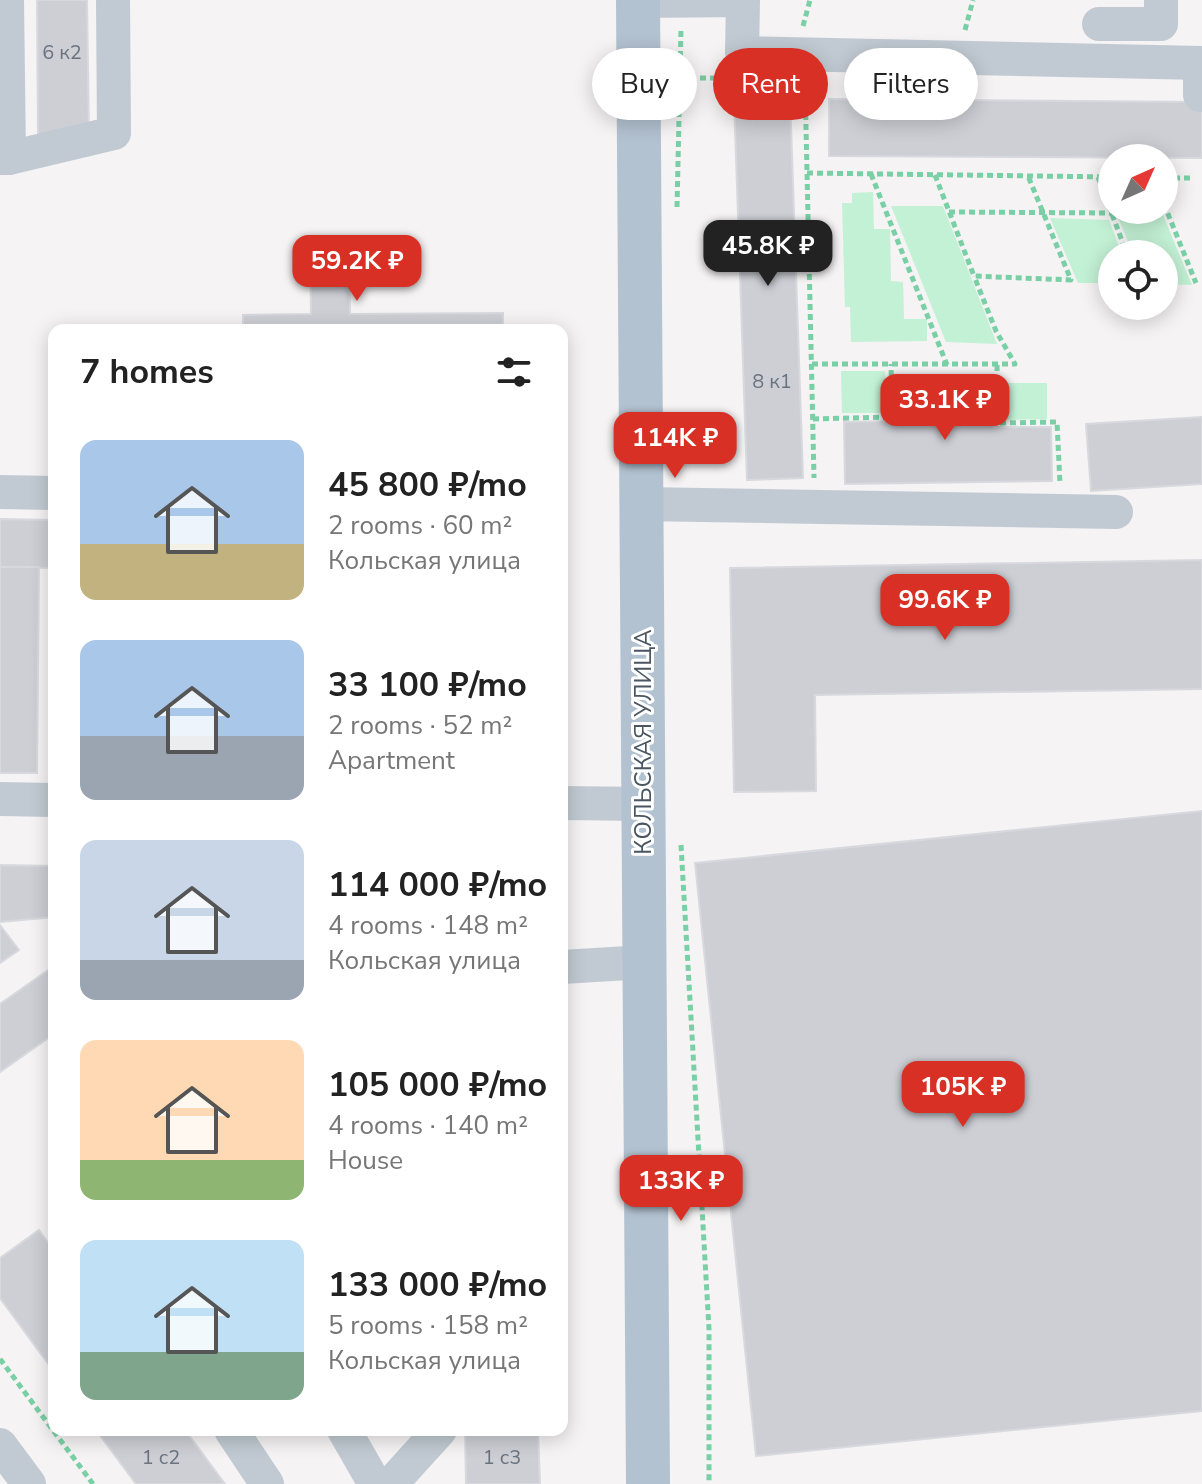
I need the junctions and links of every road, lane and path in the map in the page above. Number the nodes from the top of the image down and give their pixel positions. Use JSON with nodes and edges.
{"nodes":[{"id":1,"x":7,"y":0,"type":"edge"},
{"id":2,"x":113,"y":0,"type":"edge"},
{"id":3,"x":638,"y":0,"type":"edge"},
{"id":4,"x":743,"y":0,"type":"edge"},
{"id":5,"x":810,"y":0,"type":"edge"},
{"id":6,"x":1155,"y":12,"type":"edge"},
{"id":7,"x":1099,"y":24,"type":"dead end"},
{"id":8,"x":742,"y":48,"type":"edge"},
{"id":9,"x":804,"y":48,"type":"edge"},
{"id":10,"x":828,"y":55,"type":"edge"},
{"id":11,"x":1150,"y":62,"type":"junction"},
{"id":12,"x":1201,"y":73,"type":"edge"},
{"id":13,"x":806,"y":120,"type":"edge"},
{"id":14,"x":5,"y":158,"type":"edge"},
{"id":15,"x":807,"y":173,"type":"junction"},
{"id":16,"x":871,"y":174,"type":"junction"},
{"id":17,"x":935,"y":175,"type":"junction"},
{"id":18,"x":1028,"y":176,"type":"junction"},
{"id":19,"x":1098,"y":177,"type":"edge"},
{"id":20,"x":1178,"y":178,"type":"edge"},
{"id":21,"x":1192,"y":178,"type":"dead end"},
{"id":22,"x":949,"y":212,"type":"junction"},
{"id":23,"x":1043,"y":212,"type":"junction"},
{"id":24,"x":1098,"y":213,"type":"edge"},
{"id":25,"x":1172,"y":224,"type":"edge"},
{"id":26,"x":974,"y":276,"type":"junction"},
{"id":27,"x":1196,"y":283,"type":"dead end"},
{"id":28,"x":812,"y":364,"type":"junction"},
{"id":29,"x":891,"y":364,"type":"junction"},
{"id":30,"x":947,"y":365,"type":"junction"},
{"id":31,"x":997,"y":365,"type":"junction"},
{"id":32,"x":813,"y":419,"type":"junction"},
{"id":33,"x":0,"y":492,"type":"edge"},
{"id":34,"x":48,"y":493,"type":"edge"},
{"id":35,"x":1060,"y":493,"type":"dead end"},
{"id":36,"x":642,"y":504,"type":"junction"},
{"id":37,"x":815,"y":509,"type":"junction"},
{"id":38,"x":1116,"y":512,"type":"dead end"},
{"id":39,"x":0,"y":799,"type":"edge"},
{"id":40,"x":48,"y":800,"type":"edge"},
{"id":41,"x":568,"y":803,"type":"edge"},
{"id":42,"x":643,"y":804,"type":"junction"},
{"id":43,"x":680,"y":830,"type":"dead end"},
{"id":44,"x":645,"y":962,"type":"junction"},
{"id":45,"x":568,"y":967,"type":"edge"},
{"id":46,"x":0,"y":1359,"type":"edge"},
{"id":47,"x":48,"y":1424,"type":"edge"},
{"id":48,"x":57,"y":1436,"type":"edge"},
{"id":49,"x":235,"y":1436,"type":"edge"},
{"id":50,"x":347,"y":1436,"type":"edge"},
{"id":51,"x":435,"y":1436,"type":"edge"},
{"id":52,"x":0,"y":1445,"type":"edge"},
{"id":53,"x":29,"y":1484,"type":"edge"},
{"id":54,"x":93,"y":1484,"type":"edge"},
{"id":55,"x":267,"y":1484,"type":"edge"},
{"id":56,"x":375,"y":1484,"type":"edge"},
{"id":57,"x":391,"y":1484,"type":"edge"},
{"id":58,"x":648,"y":1484,"type":"edge"},
{"id":59,"x":709,"y":1484,"type":"edge"}],
"edges":[{"from":1,"to":14,"type":"street"},
{"from":2,"to":14,"type":"street"},
{"from":3,"to":4,"type":"street"},
{"from":3,"to":36,"type":"main road","name":"КОЛЬСКАЯ УЛИЦА"},
{"from":4,"to":8,"type":"street"},
{"from":5,"to":9,"type":"path"},
{"from":6,"to":7,"type":"street"},
{"from":6,"to":11,"type":"street"},
{"from":10,"to":11,"type":"street"},
{"from":11,"to":12,"type":"street"},
{"from":13,"to":15,"type":"path"},
{"from":15,"to":16,"type":"path"},
{"from":15,"to":28,"type":"path"},
{"from":16,"to":17,"type":"path"},
{"from":16,"to":30,"type":"path"},
{"from":17,"to":18,"type":"path"},
{"from":17,"to":22,"type":"path"},
{"from":18,"to":19,"type":"path"},
{"from":18,"to":23,"type":"path"},
{"from":20,"to":21,"type":"path"},
{"from":22,"to":23,"type":"path"},
{"from":22,"to":26,"type":"path"},
{"from":23,"to":24,"type":"path"},
{"from":23,"to":26,"type":"path"},
{"from":25,"to":27,"type":"path"},
{"from":26,"to":31,"type":"path"},
{"from":28,"to":29,"type":"path"},
{"from":28,"to":32,"type":"path"},
{"from":29,"to":30,"type":"path"},
{"from":29,"to":32,"type":"path"},
{"from":30,"to":31,"type":"path"},
{"from":31,"to":35,"type":"path"},
{"from":32,"to":37,"type":"path"},
{"from":33,"to":34,"type":"street"},
{"from":36,"to":37,"type":"street"},
{"from":36,"to":42,"type":"main road","name":"КОЛЬСКАЯ УЛИЦА"},
{"from":37,"to":38,"type":"street"},
{"from":39,"to":40,"type":"street"},
{"from":41,"to":42,"type":"street"},
{"from":42,"to":44,"type":"main road","name":"КОЛЬСКАЯ УЛИЦА"},
{"from":43,"to":59,"type":"path"},
{"from":44,"to":45,"type":"street"},
{"from":44,"to":58,"type":"main road","name":"КОЛЬСКАЯ УЛИЦА"},
{"from":46,"to":47,"type":"path"},
{"from":48,"to":54,"type":"path"},
{"from":49,"to":55,"type":"street"},
{"from":50,"to":56,"type":"street"},
{"from":51,"to":57,"type":"street"},
{"from":52,"to":53,"type":"street"}]}
